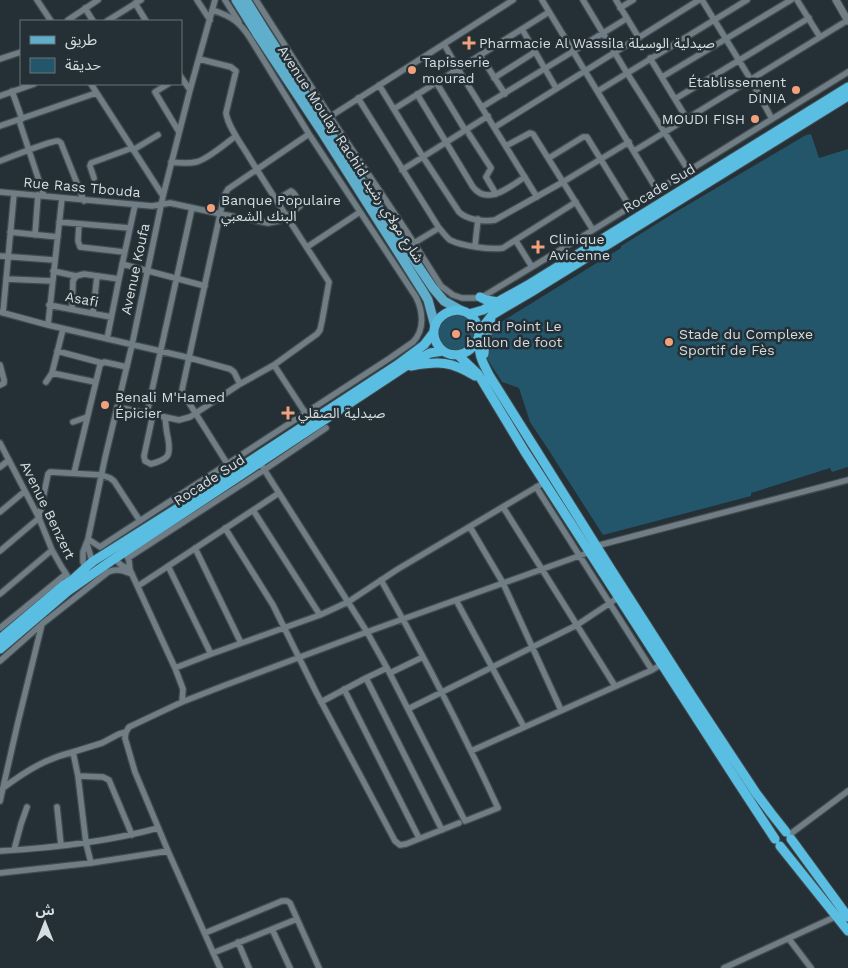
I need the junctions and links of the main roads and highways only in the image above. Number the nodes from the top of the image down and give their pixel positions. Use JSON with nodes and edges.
{"nodes":[{"id":1,"x":236,"y":0,"type":"edge"},
{"id":2,"x":246,"y":0,"type":"edge"},
{"id":3,"x":848,"y":87,"type":"edge"},
{"id":4,"x":848,"y":96,"type":"edge"},
{"id":5,"x":422,"y":272,"type":"junction"},
{"id":6,"x":434,"y":276,"type":"road end"},
{"id":7,"x":406,"y":282,"type":"road end"},
{"id":8,"x":420,"y":286,"type":"junction"},
{"id":9,"x":480,"y":297,"type":"road end"},
{"id":10,"x":498,"y":302,"type":"junction"},
{"id":11,"x":465,"y":312,"type":"junction"},
{"id":12,"x":492,"y":315,"type":"junction"},
{"id":13,"x":434,"y":329,"type":"junction"},
{"id":14,"x":478,"y":335,"type":"junction"},
{"id":15,"x":443,"y":351,"type":"junction"},
{"id":16,"x":458,"y":355,"type":"junction"},
{"id":17,"x":484,"y":365,"type":"junction"},
{"id":18,"x":406,"y":366,"type":"junction"},
{"id":19,"x":482,"y":381,"type":"junction"},
{"id":20,"x":593,"y":549,"type":"junction"},
{"id":21,"x":125,"y":551,"type":"junction"},
{"id":22,"x":90,"y":572,"type":"junction"},
{"id":23,"x":71,"y":581,"type":"junction"},
{"id":24,"x":0,"y":639,"type":"edge"},
{"id":25,"x":0,"y":648,"type":"edge"},
{"id":26,"x":789,"y":835,"type":"junction"},
{"id":27,"x":778,"y":843,"type":"junction"},
{"id":28,"x":845,"y":915,"type":"edge"},
{"id":29,"x":848,"y":931,"type":"edge"}],
"edges":[{"from":1,"to":8,"type":"main road","name":"Avenue Moulay Rachid شارع مولاي رشيد"},
{"from":2,"to":5,"type":"main road","name":"Avenue Moulay Rachid شارع مولاي رشيد"},
{"from":3,"to":10,"type":"highway","name":"Rocade Sud"},
{"from":4,"to":12,"type":"highway","name":"Rocade Sud"},
{"from":5,"to":6,"type":"main road"},
{"from":5,"to":11,"type":"main road","name":"Avenue Moulay Rachid شارع مولاي رشيد"},
{"from":7,"to":8,"type":"main road"},
{"from":8,"to":13,"type":"main road","name":"Avenue Moulay Rachid شارع مولاي رشيد"},
{"from":9,"to":10,"type":"highway"},
{"from":10,"to":11,"type":"highway","name":"Rocade Sud"},
{"from":11,"to":13,"type":"highway"},
{"from":11,"to":14,"type":"highway"},
{"from":12,"to":14,"type":"highway"},
{"from":12,"to":17,"type":"highway"},
{"from":13,"to":15,"type":"highway"},
{"from":13,"to":21,"type":"highway","name":"Rocade Sud"},
{"from":14,"to":16,"type":"highway"},
{"from":14,"to":17,"type":"highway"},
{"from":15,"to":16,"type":"highway"},
{"from":15,"to":18,"type":"highway","name":"Rocade Sud"},
{"from":16,"to":19,"type":"highway"},
{"from":17,"to":20,"type":"highway"},
{"from":18,"to":19,"type":"highway"},
{"from":18,"to":21,"type":"highway","name":"Rocade Sud"},
{"from":19,"to":20,"type":"highway"},
{"from":20,"to":26,"type":"highway"},
{"from":20,"to":27,"type":"highway"},
{"from":21,"to":22,"type":"highway","name":"Rocade Sud"},
{"from":21,"to":22,"type":"highway","name":"Rocade Sud"},
{"from":22,"to":23,"type":"highway","name":"Rocade Sud"},
{"from":23,"to":24,"type":"highway","name":"Rocade Sud"},
{"from":23,"to":25,"type":"highway","name":"Rocade Sud"},
{"from":26,"to":27,"type":"highway"},
{"from":26,"to":27,"type":"highway"},
{"from":26,"to":28,"type":"highway"},
{"from":27,"to":28,"type":"highway"},
{"from":28,"to":29,"type":"highway"}]}
